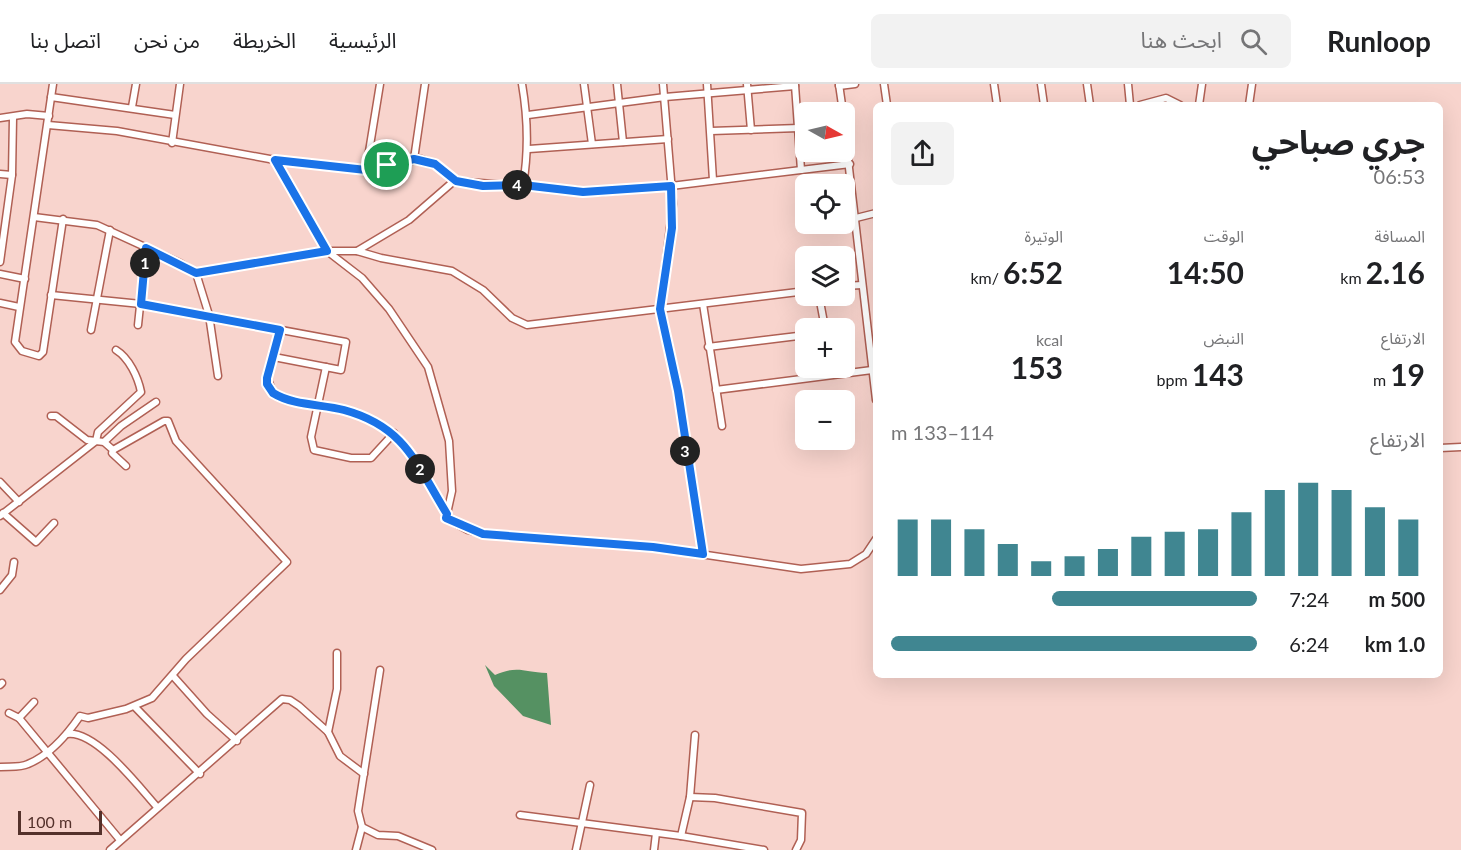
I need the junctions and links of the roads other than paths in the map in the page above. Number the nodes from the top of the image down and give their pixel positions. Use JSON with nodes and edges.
{"nodes":[{"id":1,"x":53,"y":84,"type":"edge"},
{"id":2,"x":136,"y":84,"type":"edge"},
{"id":3,"x":180,"y":84,"type":"edge"},
{"id":4,"x":380,"y":84,"type":"edge"},
{"id":5,"x":425,"y":84,"type":"edge"},
{"id":6,"x":522,"y":84,"type":"edge"},
{"id":7,"x":584,"y":84,"type":"edge"},
{"id":8,"x":617,"y":84,"type":"edge"},
{"id":9,"x":663,"y":84,"type":"edge"},
{"id":10,"x":707,"y":84,"type":"edge"},
{"id":11,"x":855,"y":84,"type":"edge"},
{"id":12,"x":884,"y":84,"type":"edge"},
{"id":13,"x":994,"y":84,"type":"edge"},
{"id":14,"x":1041,"y":84,"type":"edge"},
{"id":15,"x":1086,"y":84,"type":"edge"},
{"id":16,"x":1128,"y":84,"type":"edge"},
{"id":17,"x":1202,"y":84,"type":"edge"},
{"id":18,"x":1252,"y":84,"type":"edge"},
{"id":19,"x":795,"y":85,"type":"edge"},
{"id":20,"x":839,"y":85,"type":"edge"},
{"id":21,"x":748,"y":86,"type":"edge"},
{"id":22,"x":708,"y":93,"type":"junction"},
{"id":23,"x":51,"y":97,"type":"junction"},
{"id":24,"x":665,"y":97,"type":"junction"},
{"id":25,"x":797,"y":102,"type":"edge"},
{"id":26,"x":842,"y":102,"type":"edge"},
{"id":27,"x":886,"y":102,"type":"edge"},
{"id":28,"x":997,"y":102,"type":"edge"},
{"id":29,"x":1044,"y":102,"type":"edge"},
{"id":30,"x":1089,"y":102,"type":"edge"},
{"id":31,"x":1130,"y":102,"type":"edge"},
{"id":32,"x":1152,"y":102,"type":"edge"},
{"id":33,"x":1174,"y":102,"type":"edge"},
{"id":34,"x":1199,"y":102,"type":"edge"},
{"id":35,"x":1250,"y":102,"type":"edge"},
{"id":36,"x":619,"y":103,"type":"junction"},
{"id":37,"x":132,"y":107,"type":"junction"},
{"id":38,"x":586,"y":107,"type":"junction"},
{"id":39,"x":528,"y":114,"type":"junction"},
{"id":40,"x":175,"y":115,"type":"junction"},
{"id":41,"x":49,"y":116,"type":"junction"},
{"id":42,"x":14,"y":117,"type":"junction"},
{"id":43,"x":0,"y":118,"type":"edge"},
{"id":44,"x":48,"y":125,"type":"junction"},
{"id":45,"x":795,"y":128,"type":"edge"},
{"id":46,"x":751,"y":130,"type":"junction"},
{"id":47,"x":711,"y":131,"type":"junction"},
{"id":48,"x":668,"y":139,"type":"junction"},
{"id":49,"x":623,"y":142,"type":"junction"},
{"id":50,"x":172,"y":143,"type":"junction"},
{"id":51,"x":592,"y":144,"type":"junction"},
{"id":52,"x":529,"y":149,"type":"junction"},
{"id":53,"x":414,"y":159,"type":"junction"},
{"id":54,"x":275,"y":160,"type":"junction"},
{"id":55,"x":801,"y":162,"type":"edge"},
{"id":56,"x":850,"y":164,"type":"joint"},
{"id":57,"x":366,"y":170,"type":"junction"},
{"id":58,"x":801,"y":170,"type":"junction"},
{"id":59,"x":0,"y":174,"type":"edge"},
{"id":60,"x":12,"y":175,"type":"junction"},
{"id":61,"x":713,"y":180,"type":"junction"},
{"id":62,"x":456,"y":181,"type":"junction"},
{"id":63,"x":523,"y":185,"type":"junction"},
{"id":64,"x":671,"y":186,"type":"junction"},
{"id":65,"x":0,"y":208,"type":"edge"},
{"id":66,"x":8,"y":210,"type":"junction"},
{"id":67,"x":873,"y":214,"type":"edge"},
{"id":68,"x":34,"y":218,"type":"junction"},
{"id":69,"x":856,"y":218,"type":"junction"},
{"id":70,"x":63,"y":219,"type":"junction"},
{"id":71,"x":110,"y":230,"type":"junction"},
{"id":72,"x":146,"y":248,"type":"junction"},
{"id":73,"x":327,"y":251,"type":"junction"},
{"id":74,"x":357,"y":251,"type":"junction"},
{"id":75,"x":0,"y":262,"type":"edge"},
{"id":76,"x":196,"y":273,"type":"junction"},
{"id":77,"x":0,"y":274,"type":"edge"},
{"id":78,"x":25,"y":279,"type":"junction"},
{"id":79,"x":855,"y":285,"type":"edge"},
{"id":80,"x":862,"y":285,"type":"junction"},
{"id":81,"x":795,"y":292,"type":"edge"},
{"id":82,"x":51,"y":295,"type":"junction"},
{"id":83,"x":99,"y":298,"type":"junction"},
{"id":84,"x":0,"y":303,"type":"edge"},
{"id":85,"x":141,"y":304,"type":"junction"},
{"id":86,"x":703,"y":304,"type":"junction"},
{"id":87,"x":19,"y":307,"type":"junction"},
{"id":88,"x":660,"y":309,"type":"junction"},
{"id":89,"x":209,"y":315,"type":"junction"},
{"id":90,"x":138,"y":325,"type":"dead end"},
{"id":91,"x":873,"y":325,"type":"edge"},
{"id":92,"x":867,"y":326,"type":"junction"},
{"id":93,"x":91,"y":330,"type":"dead end"},
{"id":94,"x":280,"y":330,"type":"junction"},
{"id":95,"x":795,"y":336,"type":"edge"},
{"id":96,"x":708,"y":347,"type":"junction"},
{"id":97,"x":116,"y":350,"type":"dead end"},
{"id":98,"x":274,"y":357,"type":"junction"},
{"id":99,"x":326,"y":367,"type":"junction"},
{"id":100,"x":855,"y":370,"type":"edge"},
{"id":101,"x":872,"y":370,"type":"junction"},
{"id":102,"x":218,"y":376,"type":"dead end"},
{"id":103,"x":795,"y":376,"type":"edge"},
{"id":104,"x":873,"y":378,"type":"edge"},
{"id":105,"x":716,"y":390,"type":"junction"},
{"id":106,"x":156,"y":402,"type":"dead end"},
{"id":107,"x":319,"y":407,"type":"junction"},
{"id":108,"x":51,"y":416,"type":"dead end"},
{"id":109,"x":722,"y":426,"type":"dead end"},
{"id":110,"x":394,"y":434,"type":"junction"},
{"id":111,"x":100,"y":442,"type":"junction"},
{"id":112,"x":1461,"y":447,"type":"edge"},
{"id":113,"x":1443,"y":448,"type":"edge"},
{"id":114,"x":113,"y":450,"type":"junction"},
{"id":115,"x":126,"y":466,"type":"dead end"},
{"id":116,"x":0,"y":482,"type":"edge"},
{"id":117,"x":19,"y":502,"type":"junction"},
{"id":118,"x":447,"y":514,"type":"junction"},
{"id":119,"x":2,"y":515,"type":"edge"},
{"id":120,"x":54,"y":523,"type":"dead end"},
{"id":121,"x":873,"y":543,"type":"edge"},
{"id":122,"x":703,"y":554,"type":"junction"},
{"id":123,"x":14,"y":562,"type":"dead end"},
{"id":124,"x":0,"y":590,"type":"edge"},
{"id":125,"x":337,"y":653,"type":"dead end"},
{"id":126,"x":380,"y":670,"type":"dead end"},
{"id":127,"x":174,"y":676,"type":"junction"},
{"id":128,"x":34,"y":702,"type":"dead end"},
{"id":129,"x":135,"y":707,"type":"junction"},
{"id":130,"x":9,"y":713,"type":"dead end"},
{"id":131,"x":19,"y":718,"type":"junction"},
{"id":132,"x":328,"y":732,"type":"junction"},
{"id":133,"x":67,"y":734,"type":"junction"},
{"id":134,"x":695,"y":735,"type":"dead end"},
{"id":135,"x":237,"y":741,"type":"junction"},
{"id":136,"x":46,"y":753,"type":"junction"},
{"id":137,"x":0,"y":767,"type":"edge"},
{"id":138,"x":200,"y":774,"type":"junction"},
{"id":139,"x":364,"y":774,"type":"junction"},
{"id":140,"x":590,"y":784,"type":"dead end"},
{"id":141,"x":690,"y":797,"type":"junction"},
{"id":142,"x":157,"y":807,"type":"junction"},
{"id":143,"x":520,"y":815,"type":"dead end"},
{"id":144,"x":582,"y":822,"type":"junction"},
{"id":145,"x":362,"y":827,"type":"junction"},
{"id":146,"x":656,"y":833,"type":"junction"},
{"id":147,"x":681,"y":836,"type":"junction"},
{"id":148,"x":120,"y":840,"type":"junction"},
{"id":149,"x":110,"y":850,"type":"edge"},
{"id":150,"x":356,"y":850,"type":"edge"},
{"id":151,"x":432,"y":850,"type":"edge"},
{"id":152,"x":576,"y":850,"type":"edge"},
{"id":153,"x":654,"y":850,"type":"edge"},
{"id":154,"x":764,"y":850,"type":"edge"},
{"id":155,"x":796,"y":850,"type":"edge"}],
"edges":[{"from":1,"to":23,"type":"street"},
{"from":2,"to":37,"type":"street"},
{"from":3,"to":40,"type":"street"},
{"from":4,"to":57,"type":"street"},
{"from":5,"to":53,"type":"street"},
{"from":6,"to":39,"type":"street"},
{"from":7,"to":38,"type":"street"},
{"from":8,"to":36,"type":"street"},
{"from":9,"to":24,"type":"street"},
{"from":10,"to":22,"type":"street"},
{"from":11,"to":20,"type":"street"},
{"from":12,"to":27,"type":"street"},
{"from":13,"to":28,"type":"street"},
{"from":14,"to":29,"type":"street"},
{"from":15,"to":30,"type":"street"},
{"from":16,"to":31,"type":"street"},
{"from":17,"to":34,"type":"street"},
{"from":18,"to":35,"type":"street"},
{"from":19,"to":21,"type":"street"},
{"from":19,"to":25,"type":"street"},
{"from":20,"to":26,"type":"street"},
{"from":21,"to":22,"type":"street"},
{"from":21,"to":46,"type":"street"},
{"from":22,"to":24,"type":"street"},
{"from":22,"to":47,"type":"street"},
{"from":23,"to":37,"type":"street"},
{"from":23,"to":41,"type":"street"},
{"from":24,"to":36,"type":"street"},
{"from":24,"to":48,"type":"street"},
{"from":32,"to":33,"type":"street"},
{"from":36,"to":38,"type":"street"},
{"from":36,"to":49,"type":"street"},
{"from":37,"to":40,"type":"street"},
{"from":38,"to":39,"type":"street"},
{"from":38,"to":51,"type":"street"},
{"from":39,"to":52,"type":"street"},
{"from":40,"to":50,"type":"street"},
{"from":41,"to":42,"type":"street"},
{"from":41,"to":44,"type":"street"},
{"from":42,"to":43,"type":"street"},
{"from":42,"to":60,"type":"street"},
{"from":44,"to":50,"type":"street"},
{"from":44,"to":68,"type":"street"},
{"from":45,"to":46,"type":"street"},
{"from":46,"to":47,"type":"street"},
{"from":47,"to":61,"type":"street"},
{"from":48,"to":49,"type":"street"},
{"from":48,"to":64,"type":"street"},
{"from":49,"to":51,"type":"street"},
{"from":50,"to":54,"type":"street"},
{"from":51,"to":52,"type":"street"},
{"from":52,"to":63,"type":"street"},
{"from":53,"to":57,"type":"street"},
{"from":53,"to":62,"type":"street"},
{"from":54,"to":57,"type":"street"},
{"from":54,"to":73,"type":"street"},
{"from":55,"to":58,"type":"street"},
{"from":56,"to":58,"type":"street"},
{"from":56,"to":69,"type":"street"},
{"from":58,"to":61,"type":"street"},
{"from":59,"to":60,"type":"street"},
{"from":60,"to":66,"type":"street"},
{"from":61,"to":64,"type":"street"},
{"from":62,"to":63,"type":"street"},
{"from":62,"to":74,"type":"street"},
{"from":63,"to":64,"type":"street"},
{"from":64,"to":88,"type":"street"},
{"from":65,"to":66,"type":"street"},
{"from":66,"to":75,"type":"street"},
{"from":67,"to":69,"type":"street"},
{"from":68,"to":70,"type":"street"},
{"from":68,"to":78,"type":"street"},
{"from":69,"to":80,"type":"street"},
{"from":70,"to":71,"type":"street"},
{"from":70,"to":82,"type":"street"},
{"from":71,"to":72,"type":"street"},
{"from":71,"to":83,"type":"street"},
{"from":72,"to":76,"type":"street"},
{"from":72,"to":85,"type":"street"},
{"from":73,"to":74,"type":"street"},
{"from":73,"to":76,"type":"street"},
{"from":73,"to":118,"type":"street"},
{"from":74,"to":88,"type":"street"},
{"from":76,"to":89,"type":"street"},
{"from":77,"to":78,"type":"street"},
{"from":78,"to":87,"type":"street"},
{"from":79,"to":80,"type":"street"},
{"from":80,"to":92,"type":"street"},
{"from":81,"to":86,"type":"street"},
{"from":82,"to":83,"type":"street"},
{"from":82,"to":87,"type":"street"},
{"from":83,"to":85,"type":"street"},
{"from":83,"to":93,"type":"street"},
{"from":84,"to":87,"type":"street"},
{"from":85,"to":89,"type":"street"},
{"from":85,"to":90,"type":"street"},
{"from":86,"to":88,"type":"street"},
{"from":86,"to":96,"type":"street"},
{"from":88,"to":122,"type":"street"},
{"from":89,"to":94,"type":"street"},
{"from":89,"to":102,"type":"street"},
{"from":91,"to":92,"type":"street"},
{"from":92,"to":101,"type":"street"},
{"from":94,"to":98,"type":"street"},
{"from":94,"to":99,"type":"street"},
{"from":95,"to":96,"type":"street"},
{"from":96,"to":105,"type":"street"},
{"from":97,"to":111,"type":"street"},
{"from":98,"to":99,"type":"street"},
{"from":98,"to":107,"type":"street"},
{"from":99,"to":107,"type":"street"},
{"from":100,"to":101,"type":"street"},
{"from":101,"to":104,"type":"street"},
{"from":103,"to":105,"type":"street"},
{"from":105,"to":109,"type":"street"},
{"from":106,"to":111,"type":"street"},
{"from":107,"to":110,"type":"street"},
{"from":107,"to":110,"type":"street"},
{"from":108,"to":111,"type":"street"},
{"from":110,"to":118,"type":"street"},
{"from":111,"to":114,"type":"street"},
{"from":111,"to":117,"type":"street"},
{"from":112,"to":113,"type":"street"},
{"from":114,"to":115,"type":"street"},
{"from":114,"to":127,"type":"street"},
{"from":116,"to":117,"type":"street"},
{"from":117,"to":119,"type":"street"},
{"from":118,"to":122,"type":"street"},
{"from":119,"to":120,"type":"street"},
{"from":121,"to":122,"type":"street"},
{"from":123,"to":124,"type":"street"},
{"from":125,"to":132,"type":"street"},
{"from":126,"to":139,"type":"street"},
{"from":127,"to":129,"type":"street"},
{"from":127,"to":135,"type":"street"},
{"from":128,"to":131,"type":"street"},
{"from":129,"to":133,"type":"street"},
{"from":129,"to":138,"type":"street"},
{"from":130,"to":131,"type":"street"},
{"from":131,"to":136,"type":"street"},
{"from":132,"to":135,"type":"street"},
{"from":132,"to":139,"type":"street"},
{"from":133,"to":136,"type":"street"},
{"from":133,"to":142,"type":"street"},
{"from":134,"to":141,"type":"street"},
{"from":135,"to":138,"type":"street"},
{"from":136,"to":137,"type":"street"},
{"from":136,"to":148,"type":"street"},
{"from":138,"to":142,"type":"street"},
{"from":139,"to":145,"type":"street"},
{"from":140,"to":144,"type":"street"},
{"from":141,"to":147,"type":"street"},
{"from":141,"to":155,"type":"street"},
{"from":142,"to":148,"type":"street"},
{"from":143,"to":144,"type":"street"},
{"from":144,"to":146,"type":"street"},
{"from":144,"to":152,"type":"street"},
{"from":145,"to":150,"type":"street"},
{"from":145,"to":151,"type":"street"},
{"from":146,"to":147,"type":"street"},
{"from":146,"to":153,"type":"street"},
{"from":147,"to":154,"type":"street"},
{"from":148,"to":149,"type":"street"}]}
